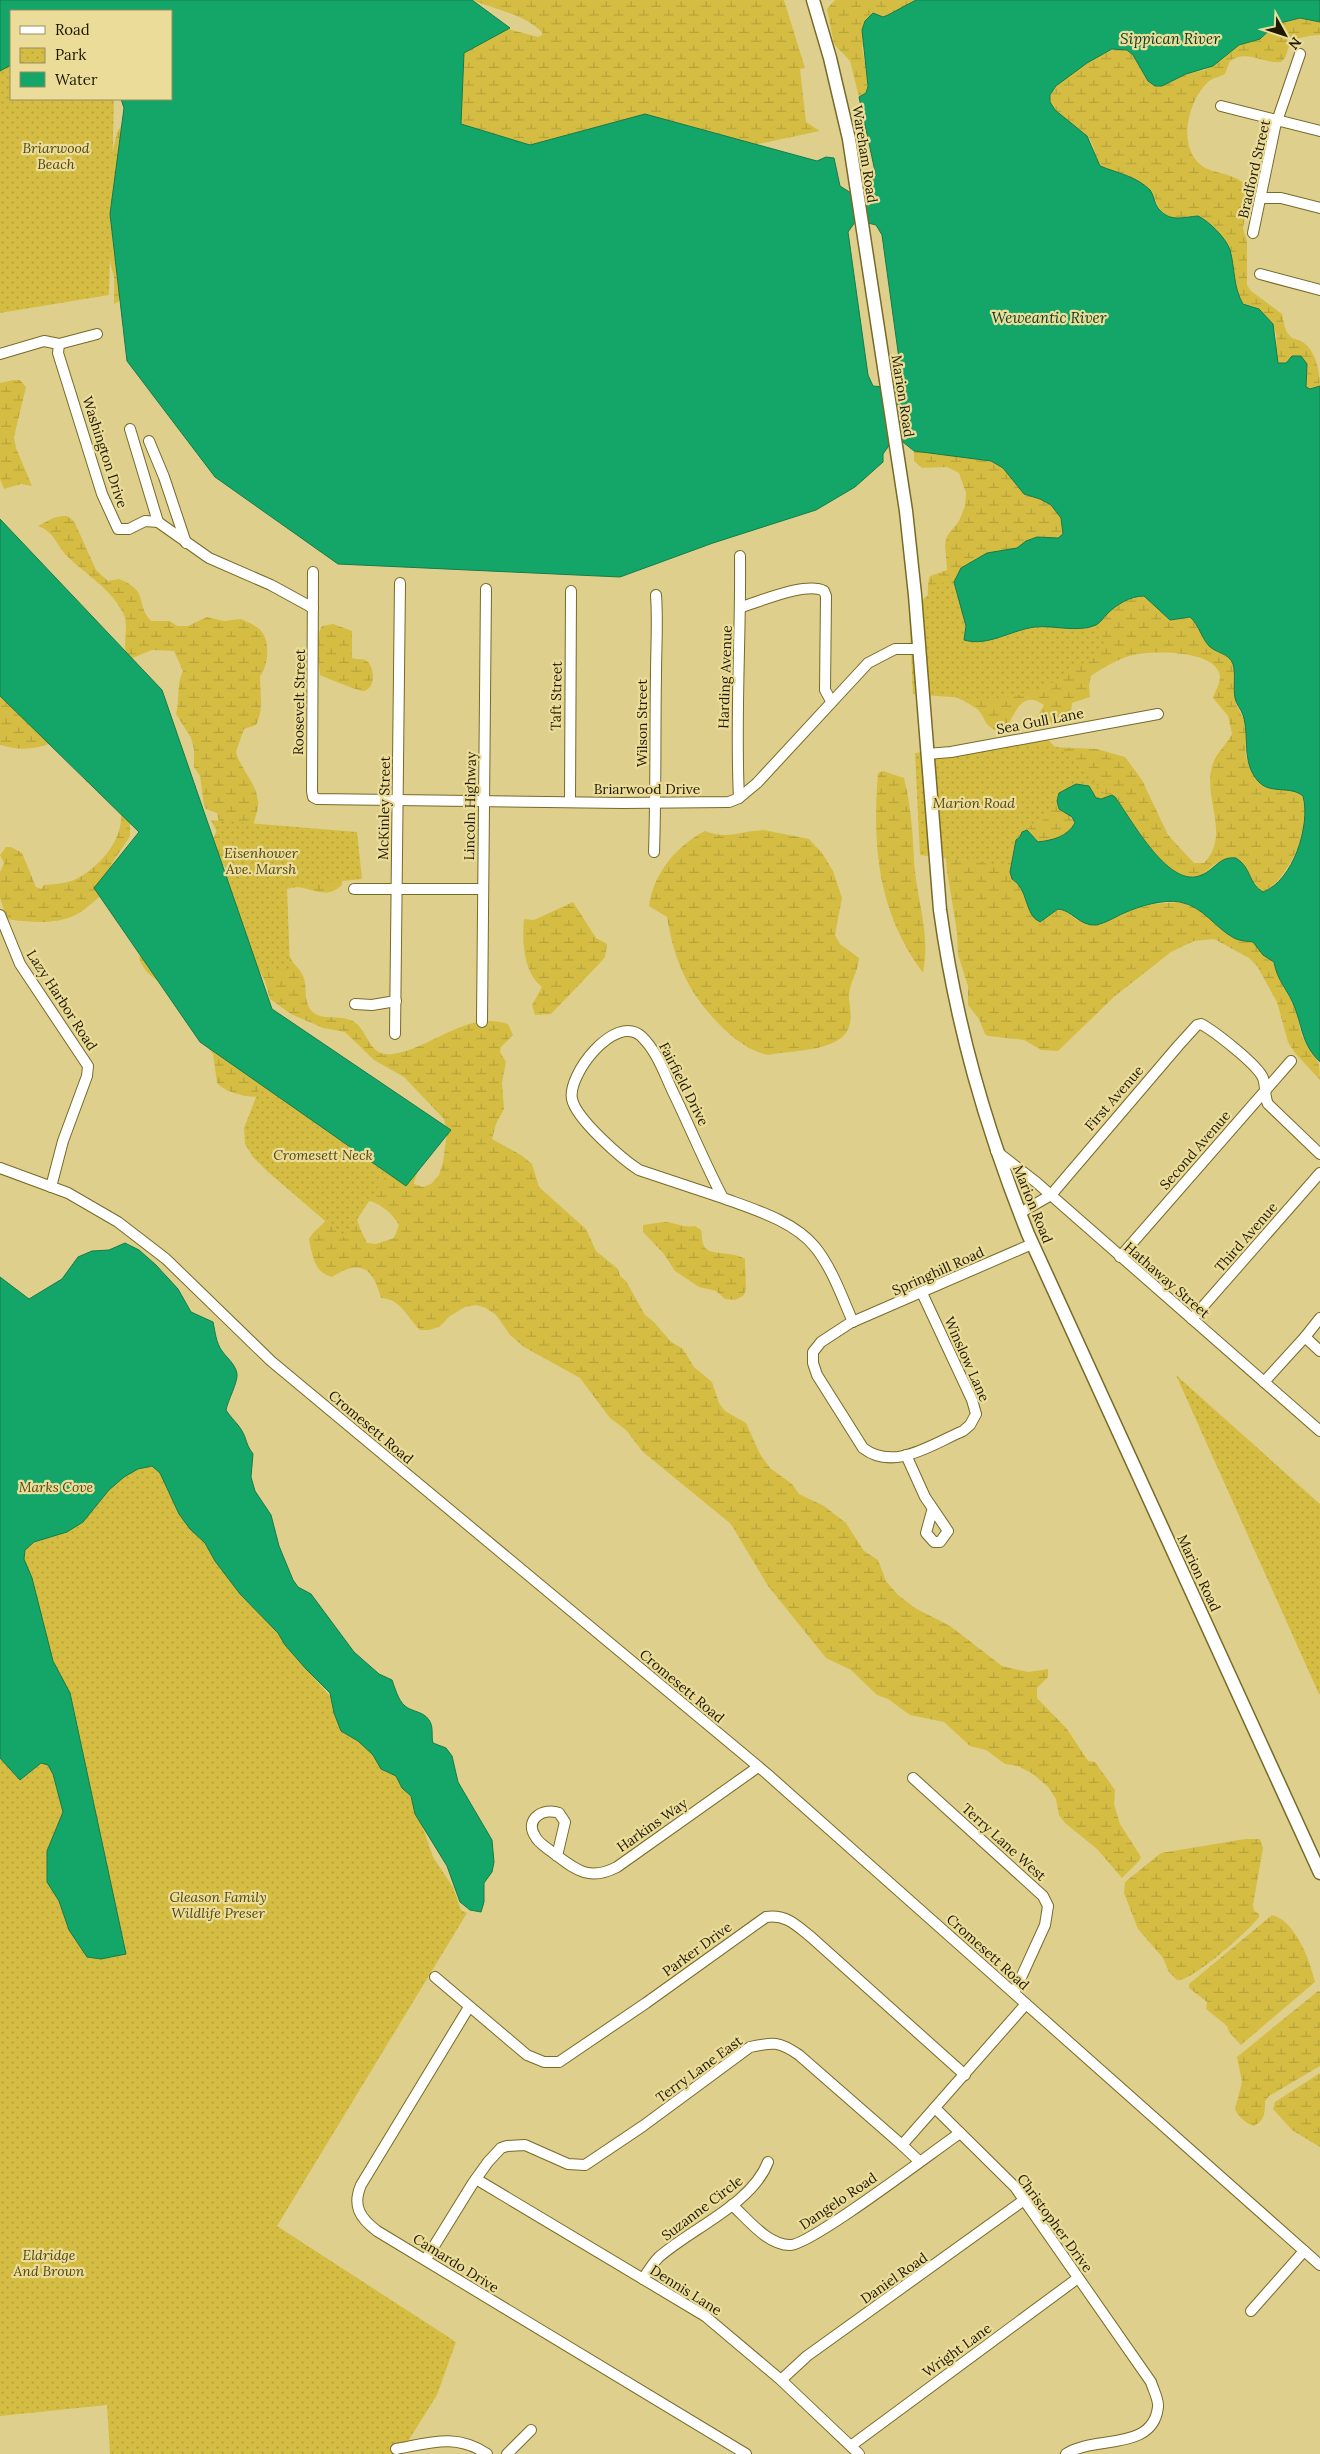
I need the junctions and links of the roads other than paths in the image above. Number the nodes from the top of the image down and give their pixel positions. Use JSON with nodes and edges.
{"nodes":[{"id":1,"x":812,"y":0,"type":"edge"},
{"id":2,"x":1300,"y":54,"type":"dead end"},
{"id":3,"x":1221,"y":106,"type":"dead end"},
{"id":4,"x":1279,"y":120,"type":"junction"},
{"id":5,"x":1320,"y":131,"type":"edge"},
{"id":6,"x":1261,"y":198,"type":"junction"},
{"id":7,"x":1320,"y":208,"type":"edge"},
{"id":8,"x":1253,"y":234,"type":"dead end"},
{"id":9,"x":1260,"y":274,"type":"dead end"},
{"id":10,"x":1320,"y":290,"type":"edge"},
{"id":11,"x":876,"y":316,"type":"joint"},
{"id":12,"x":97,"y":334,"type":"dead end"},
{"id":13,"x":58,"y":344,"type":"junction"},
{"id":14,"x":0,"y":354,"type":"edge"},
{"id":15,"x":130,"y":429,"type":"dead end"},
{"id":16,"x":149,"y":441,"type":"dead end"},
{"id":17,"x":158,"y":522,"type":"junction"},
{"id":18,"x":186,"y":543,"type":"junction"},
{"id":19,"x":740,"y":556,"type":"dead end"},
{"id":20,"x":313,"y":572,"type":"dead end"},
{"id":21,"x":400,"y":582,"type":"dead end"},
{"id":22,"x":486,"y":589,"type":"dead end"},
{"id":23,"x":571,"y":590,"type":"dead end"},
{"id":24,"x":656,"y":595,"type":"dead end"},
{"id":25,"x":741,"y":607,"type":"junction"},
{"id":26,"x":313,"y":608,"type":"junction"},
{"id":27,"x":920,"y":649,"type":"junction"},
{"id":28,"x":831,"y":701,"type":"junction"},
{"id":29,"x":1158,"y":714,"type":"dead end"},
{"id":30,"x":927,"y":754,"type":"junction"},
{"id":31,"x":313,"y":797,"type":"joint"},
{"id":32,"x":739,"y":798,"type":"junction"},
{"id":33,"x":398,"y":801,"type":"junction"},
{"id":34,"x":483,"y":802,"type":"junction"},
{"id":35,"x":570,"y":802,"type":"junction"},
{"id":36,"x":656,"y":803,"type":"junction"},
{"id":37,"x":654,"y":852,"type":"dead end"},
{"id":38,"x":354,"y":889,"type":"dead end"},
{"id":39,"x":397,"y":889,"type":"junction"},
{"id":40,"x":482,"y":889,"type":"junction"},
{"id":41,"x":0,"y":915,"type":"edge"},
{"id":42,"x":396,"y":1001,"type":"junction"},
{"id":43,"x":355,"y":1004,"type":"dead end"},
{"id":44,"x":482,"y":1022,"type":"dead end"},
{"id":45,"x":396,"y":1034,"type":"dead end"},
{"id":46,"x":1291,"y":1061,"type":"dead end"},
{"id":47,"x":1265,"y":1090,"type":"junction"},
{"id":48,"x":996,"y":1150,"type":"junction"},
{"id":49,"x":1320,"y":1154,"type":"edge"},
{"id":50,"x":0,"y":1168,"type":"edge"},
{"id":51,"x":1320,"y":1173,"type":"edge"},
{"id":52,"x":52,"y":1187,"type":"junction"},
{"id":53,"x":1051,"y":1195,"type":"junction"},
{"id":54,"x":723,"y":1198,"type":"junction"},
{"id":55,"x":1020,"y":1213,"type":"junction"},
{"id":56,"x":1032,"y":1244,"type":"junction"},
{"id":57,"x":1120,"y":1257,"type":"junction"},
{"id":58,"x":922,"y":1293,"type":"junction"},
{"id":59,"x":1320,"y":1318,"type":"edge"},
{"id":60,"x":1192,"y":1320,"type":"junction"},
{"id":61,"x":853,"y":1322,"type":"junction"},
{"id":62,"x":1305,"y":1337,"type":"junction"},
{"id":63,"x":1320,"y":1351,"type":"edge"},
{"id":64,"x":1264,"y":1382,"type":"junction"},
{"id":65,"x":1320,"y":1430,"type":"edge"},
{"id":66,"x":906,"y":1456,"type":"junction"},
{"id":67,"x":932,"y":1510,"type":"dead end"},
{"id":68,"x":758,"y":1767,"type":"junction"},
{"id":69,"x":913,"y":1778,"type":"dead end"},
{"id":70,"x":557,"y":1856,"type":"dead end"},
{"id":71,"x":1320,"y":1873,"type":"edge"},
{"id":72,"x":435,"y":1977,"type":"dead end"},
{"id":73,"x":1014,"y":1993,"type":"junction"},
{"id":74,"x":1026,"y":2004,"type":"junction"},
{"id":75,"x":469,"y":2007,"type":"junction"},
{"id":76,"x":965,"y":2074,"type":"junction"},
{"id":77,"x":935,"y":2108,"type":"junction"},
{"id":78,"x":960,"y":2133,"type":"junction"},
{"id":79,"x":902,"y":2145,"type":"junction"},
{"id":80,"x":919,"y":2161,"type":"junction"},
{"id":81,"x":768,"y":2162,"type":"dead end"},
{"id":82,"x":476,"y":2179,"type":"junction"},
{"id":83,"x":1024,"y":2200,"type":"junction"},
{"id":84,"x":732,"y":2205,"type":"junction"},
{"id":85,"x":1304,"y":2251,"type":"junction"},
{"id":86,"x":426,"y":2259,"type":"junction"},
{"id":87,"x":1320,"y":2265,"type":"edge"},
{"id":88,"x":643,"y":2278,"type":"junction"},
{"id":89,"x":1078,"y":2278,"type":"junction"},
{"id":90,"x":1250,"y":2312,"type":"dead end"},
{"id":91,"x":781,"y":2380,"type":"junction"},
{"id":92,"x":531,"y":2430,"type":"dead end"},
{"id":93,"x":852,"y":2445,"type":"junction"},
{"id":94,"x":396,"y":2449,"type":"dead end"},
{"id":95,"x":487,"y":2454,"type":"edge"},
{"id":96,"x":507,"y":2454,"type":"edge"},
{"id":97,"x":746,"y":2454,"type":"edge"},
{"id":98,"x":859,"y":2454,"type":"edge"},
{"id":99,"x":1066,"y":2454,"type":"edge"}],
"edges":[{"from":1,"to":11,"type":"main road","name":"Wareham Road"},
{"from":2,"to":4,"type":"street","name":"Bradford Street"},
{"from":3,"to":4,"type":"street"},
{"from":4,"to":5,"type":"street"},
{"from":4,"to":6,"type":"street","name":"Bradford Street"},
{"from":6,"to":7,"type":"street"},
{"from":6,"to":8,"type":"street","name":"Bradford Street"},
{"from":9,"to":10,"type":"street"},
{"from":11,"to":27,"type":"main road","name":"Marion Road"},
{"from":12,"to":13,"type":"street"},
{"from":13,"to":14,"type":"street"},
{"from":13,"to":17,"type":"street","name":"Washington Drive"},
{"from":15,"to":17,"type":"street"},
{"from":16,"to":18,"type":"street"},
{"from":17,"to":18,"type":"street"},
{"from":18,"to":26,"type":"street"},
{"from":19,"to":25,"type":"street","name":"Harding Avenue"},
{"from":20,"to":26,"type":"street","name":"Roosevelt Street"},
{"from":21,"to":33,"type":"street","name":"McKinley Street"},
{"from":22,"to":34,"type":"street","name":"Lincoln Highway"},
{"from":23,"to":35,"type":"street","name":"Taft Street"},
{"from":24,"to":36,"type":"street","name":"Wilson Street"},
{"from":25,"to":28,"type":"street"},
{"from":25,"to":32,"type":"street","name":"Harding Avenue"},
{"from":26,"to":31,"type":"street","name":"Roosevelt Street"},
{"from":27,"to":28,"type":"street"},
{"from":27,"to":30,"type":"main road","name":"Marion Road"},
{"from":28,"to":32,"type":"street"},
{"from":29,"to":30,"type":"street","name":"Sea Gull Lane"},
{"from":30,"to":48,"type":"main road","name":"Marion Road"},
{"from":31,"to":33,"type":"street","name":"Briarwood Drive"},
{"from":32,"to":36,"type":"street","name":"Briarwood Drive"},
{"from":33,"to":34,"type":"street","name":"Briarwood Drive"},
{"from":33,"to":39,"type":"street","name":"McKinley Street"},
{"from":34,"to":35,"type":"street","name":"Briarwood Drive"},
{"from":34,"to":40,"type":"street","name":"Lincoln Highway"},
{"from":35,"to":36,"type":"street","name":"Briarwood Drive"},
{"from":36,"to":37,"type":"street","name":"Wilson Street"},
{"from":38,"to":39,"type":"street"},
{"from":39,"to":40,"type":"street"},
{"from":39,"to":42,"type":"street","name":"McKinley Street"},
{"from":40,"to":44,"type":"street","name":"Lincoln Highway"},
{"from":41,"to":52,"type":"street","name":"Lazy Harbor Road"},
{"from":42,"to":43,"type":"street"},
{"from":42,"to":45,"type":"street","name":"McKinley Street"},
{"from":46,"to":47,"type":"street","name":"Second Avenue"},
{"from":47,"to":49,"type":"street"},
{"from":47,"to":53,"type":"street","name":"First Avenue"},
{"from":47,"to":57,"type":"street","name":"Second Avenue"},
{"from":48,"to":53,"type":"street","name":"Hathaway Street"},
{"from":48,"to":55,"type":"main road","name":"Marion Road"},
{"from":50,"to":52,"type":"street","name":"Cromesett Road"},
{"from":51,"to":60,"type":"street","name":"Third Avenue"},
{"from":52,"to":68,"type":"street","name":"Cromesett Road"},
{"from":53,"to":55,"type":"street","name":"First Avenue"},
{"from":53,"to":57,"type":"street","name":"Hathaway Street"},
{"from":54,"to":54,"type":"street","name":"Fairfield Drive"},
{"from":54,"to":61,"type":"street","name":"Fairfield Drive"},
{"from":55,"to":56,"type":"main road","name":"Marion Road"},
{"from":56,"to":58,"type":"street","name":"Springhill Road"},
{"from":56,"to":71,"type":"main road","name":"Marion Road"},
{"from":57,"to":60,"type":"street","name":"Hathaway Street"},
{"from":58,"to":61,"type":"street","name":"Springhill Road"},
{"from":58,"to":66,"type":"street","name":"Winslow Lane"},
{"from":59,"to":62,"type":"street"},
{"from":60,"to":64,"type":"street","name":"Hathaway Street"},
{"from":61,"to":66,"type":"street","name":"Winslow Lane"},
{"from":62,"to":63,"type":"street"},
{"from":62,"to":64,"type":"street"},
{"from":64,"to":65,"type":"street","name":"Hathaway Street"},
{"from":66,"to":67,"type":"street"},
{"from":68,"to":70,"type":"street","name":"Harkins Way"},
{"from":68,"to":73,"type":"street","name":"Cromesett Road"},
{"from":69,"to":73,"type":"street","name":"Terry Lane West"},
{"from":72,"to":75,"type":"street","name":"Parker Drive"},
{"from":73,"to":74,"type":"street","name":"Cromesett Road"},
{"from":74,"to":76,"type":"street"},
{"from":74,"to":85,"type":"street","name":"Cromesett Road"},
{"from":75,"to":76,"type":"street","name":"Parker Drive"},
{"from":75,"to":86,"type":"street","name":"Camardo Drive"},
{"from":76,"to":77,"type":"street"},
{"from":77,"to":78,"type":"street","name":"Christopher Drive"},
{"from":77,"to":79,"type":"street"},
{"from":78,"to":80,"type":"street","name":"Dangelo Road"},
{"from":78,"to":83,"type":"street","name":"Christopher Drive"},
{"from":79,"to":80,"type":"street","name":"Terry Lane East"},
{"from":79,"to":82,"type":"street","name":"Terry Lane East"},
{"from":80,"to":84,"type":"street","name":"Dangelo Road"},
{"from":81,"to":84,"type":"street","name":"Suzanne Circle"},
{"from":82,"to":86,"type":"street","name":"Terry Lane East"},
{"from":82,"to":88,"type":"street","name":"Dennis Lane"},
{"from":83,"to":89,"type":"street","name":"Christopher Drive"},
{"from":83,"to":91,"type":"street","name":"Daniel Road"},
{"from":84,"to":88,"type":"street","name":"Suzanne Circle"},
{"from":85,"to":87,"type":"street","name":"Cromesett Road"},
{"from":85,"to":90,"type":"street"},
{"from":86,"to":97,"type":"street","name":"Camardo Drive"},
{"from":88,"to":91,"type":"street","name":"Dennis Lane"},
{"from":89,"to":93,"type":"street","name":"Wright Lane"},
{"from":89,"to":99,"type":"street","name":"Christopher Drive"},
{"from":91,"to":93,"type":"street","name":"Dennis Lane"},
{"from":92,"to":96,"type":"street"},
{"from":93,"to":98,"type":"street","name":"Dennis Lane"},
{"from":94,"to":95,"type":"street"}]}
